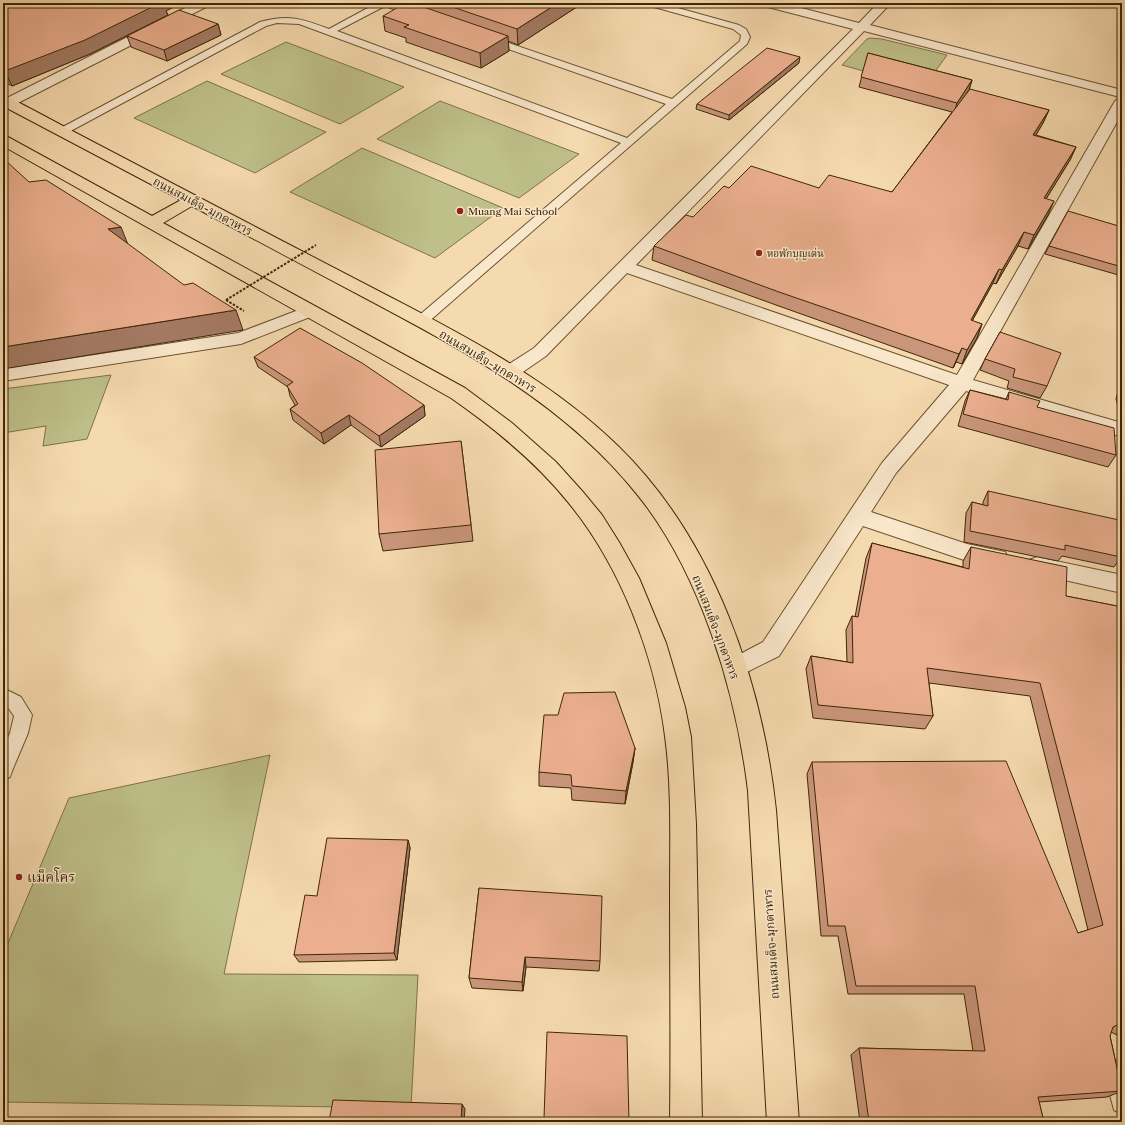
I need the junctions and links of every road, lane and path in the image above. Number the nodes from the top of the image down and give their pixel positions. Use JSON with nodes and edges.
{"nodes":[{"id":1,"x":204,"y":3,"type":"edge"},
{"id":2,"x":384,"y":3,"type":"edge"},
{"id":3,"x":650,"y":3,"type":"edge"},
{"id":4,"x":768,"y":3,"type":"edge"},
{"id":5,"x":885,"y":3,"type":"edge"},
{"id":6,"x":429,"y":18,"type":"edge"},
{"id":7,"x":861,"y":27,"type":"junction"},
{"id":8,"x":329,"y":32,"type":"junction"},
{"id":9,"x":481,"y":36,"type":"edge"},
{"id":10,"x":1122,"y":94,"type":"edge"},
{"id":11,"x":1122,"y":101,"type":"edge"},
{"id":12,"x":5,"y":102,"type":"edge"},
{"id":13,"x":673,"y":103,"type":"junction"},
{"id":14,"x":61,"y":132,"type":"junction"},
{"id":15,"x":3,"y":140,"type":"edge"},
{"id":16,"x":628,"y":142,"type":"junction"},
{"id":17,"x":192,"y":200,"type":"junction"},
{"id":18,"x":151,"y":223,"type":"junction"},
{"id":19,"x":316,"y":245,"type":"dead end"},
{"id":20,"x":626,"y":267,"type":"junction"},
{"id":21,"x":309,"y":312,"type":"junction"},
{"id":22,"x":249,"y":314,"type":"dead end"},
{"id":23,"x":421,"y":321,"type":"junction"},
{"id":24,"x":510,"y":372,"type":"junction"},
{"id":25,"x":3,"y":375,"type":"edge"},
{"id":26,"x":962,"y":383,"type":"junction"},
{"id":27,"x":1122,"y":430,"type":"edge"},
{"id":28,"x":858,"y":516,"type":"junction"},
{"id":29,"x":1122,"y":584,"type":"edge"},
{"id":30,"x":735,"y":668,"type":"junction"},
{"id":31,"x":3,"y":696,"type":"edge"},
{"id":32,"x":3,"y":771,"type":"edge"},
{"id":33,"x":1110,"y":1050,"type":"edge"},
{"id":34,"x":1122,"y":1102,"type":"edge"},
{"id":35,"x":686,"y":1122,"type":"edge"},
{"id":36,"x":783,"y":1122,"type":"edge"}],
"edges":[{"from":1,"to":12,"type":"street"},
{"from":2,"to":6,"type":"lane"},
{"from":2,"to":8,"type":"lane"},
{"from":3,"to":13,"type":"lane"},
{"from":4,"to":7,"type":"street"},
{"from":5,"to":7,"type":"street"},
{"from":7,"to":10,"type":"street"},
{"from":7,"to":20,"type":"street"},
{"from":8,"to":14,"type":"lane"},
{"from":8,"to":16,"type":"lane"},
{"from":9,"to":13,"type":"lane"},
{"from":11,"to":26,"type":"street"},
{"from":12,"to":14,"type":"main road","name":"ถนนสมเด็จ-มุกดาหาร"},
{"from":13,"to":16,"type":"lane"},
{"from":14,"to":17,"type":"main road","name":"ถนนสมเด็จ-มุกดาหาร"},
{"from":15,"to":18,"type":"main road"},
{"from":16,"to":23,"type":"lane"},
{"from":17,"to":18,"type":"main road"},
{"from":17,"to":23,"type":"main road","name":"ถนนสมเด็จ-มุกดาหาร"},
{"from":18,"to":21,"type":"main road"},
{"from":19,"to":22,"type":"path","bridge":true},
{"from":20,"to":24,"type":"street"},
{"from":20,"to":26,"type":"street"},
{"from":21,"to":25,"type":"street"},
{"from":21,"to":35,"type":"main road"},
{"from":23,"to":24,"type":"main road","name":"ถนนสมเด็จ-มุกดาหาร"},
{"from":24,"to":30,"type":"main road","name":"ถนนสมเด็จ-มุกดาหาร"},
{"from":26,"to":27,"type":"street"},
{"from":26,"to":28,"type":"street"},
{"from":28,"to":29,"type":"street"},
{"from":28,"to":30,"type":"street"},
{"from":30,"to":36,"type":"main road","name":"ถนนสมเด็จ-มุกดาหาร"},
{"from":31,"to":32,"type":"lane"},
{"from":33,"to":34,"type":"lane"}]}
